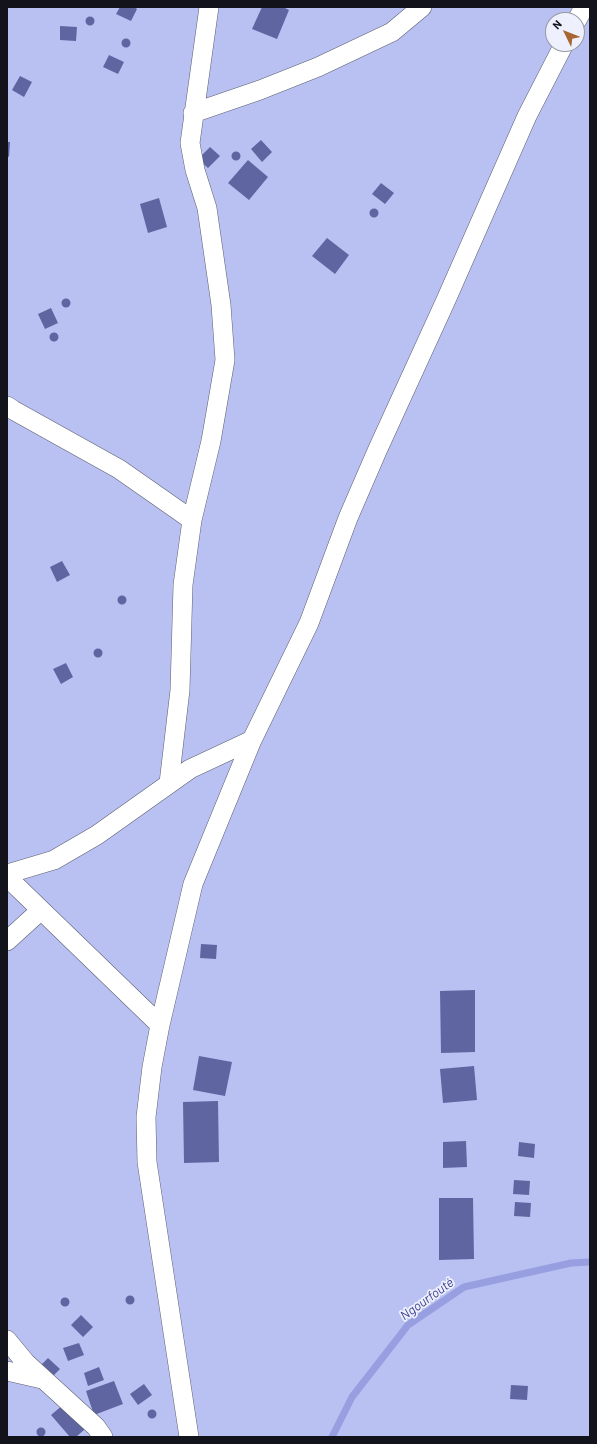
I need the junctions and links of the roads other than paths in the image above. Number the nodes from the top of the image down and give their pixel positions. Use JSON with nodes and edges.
{"nodes":[{"id":1,"x":209,"y":7,"type":"edge"},
{"id":2,"x":422,"y":7,"type":"edge"},
{"id":3,"x":560,"y":52,"type":"edge"},
{"id":4,"x":194,"y":113,"type":"junction"},
{"id":5,"x":7,"y":406,"type":"edge"},
{"id":6,"x":192,"y":520,"type":"junction"},
{"id":7,"x":252,"y":740,"type":"junction"},
{"id":8,"x":169,"y":783,"type":"junction"},
{"id":9,"x":7,"y":875,"type":"edge"},
{"id":10,"x":41,"y":910,"type":"junction"},
{"id":11,"x":7,"y":941,"type":"edge"},
{"id":12,"x":160,"y":1025,"type":"junction"},
{"id":13,"x":7,"y":1340,"type":"edge"},
{"id":14,"x":7,"y":1371,"type":"edge"},
{"id":15,"x":44,"y":1380,"type":"junction"},
{"id":16,"x":103,"y":1437,"type":"edge"},
{"id":17,"x":189,"y":1437,"type":"edge"}],
"edges":[{"from":1,"to":4,"type":"street"},
{"from":2,"to":4,"type":"street"},
{"from":3,"to":7,"type":"street"},
{"from":4,"to":6,"type":"street"},
{"from":5,"to":6,"type":"street"},
{"from":6,"to":8,"type":"street"},
{"from":7,"to":8,"type":"street"},
{"from":7,"to":12,"type":"street"},
{"from":8,"to":9,"type":"street"},
{"from":9,"to":10,"type":"street"},
{"from":10,"to":11,"type":"street"},
{"from":10,"to":12,"type":"street"},
{"from":12,"to":17,"type":"street"},
{"from":13,"to":15,"type":"street"},
{"from":14,"to":15,"type":"street"},
{"from":15,"to":16,"type":"street"}]}
